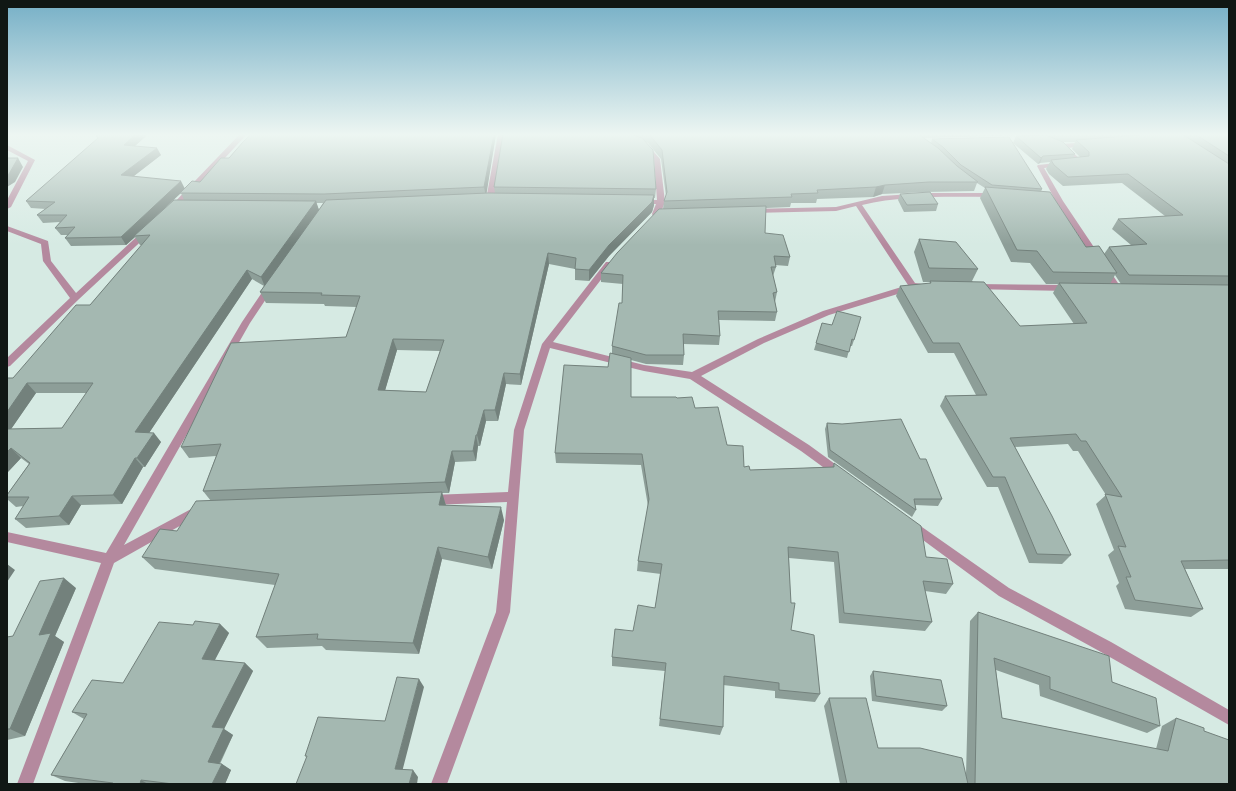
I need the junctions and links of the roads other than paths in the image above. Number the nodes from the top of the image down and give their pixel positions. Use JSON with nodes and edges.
{"nodes":[{"id":1,"x":26,"y":171,"type":"edge"},
{"id":2,"x":211,"y":171,"type":"edge"},
{"id":3,"x":495,"y":171,"type":"edge"},
{"id":4,"x":658,"y":171,"type":"edge"},
{"id":5,"x":1043,"y":171,"type":"edge"},
{"id":6,"x":974,"y":186,"type":"edge"},
{"id":7,"x":987,"y":195,"type":"junction"},
{"id":8,"x":1001,"y":196,"type":"edge"},
{"id":9,"x":1037,"y":199,"type":"edge"},
{"id":10,"x":490,"y":200,"type":"edge"},
{"id":11,"x":1059,"y":200,"type":"junction"},
{"id":12,"x":638,"y":202,"type":"edge"},
{"id":13,"x":661,"y":202,"type":"junction"},
{"id":14,"x":857,"y":203,"type":"junction"},
{"id":15,"x":7,"y":207,"type":"edge"},
{"id":16,"x":742,"y":211,"type":"edge"},
{"id":17,"x":671,"y":214,"type":"edge"},
{"id":18,"x":165,"y":216,"type":"edge"},
{"id":19,"x":154,"y":226,"type":"edge"},
{"id":20,"x":7,"y":228,"type":"edge"},
{"id":21,"x":613,"y":259,"type":"edge"},
{"id":22,"x":278,"y":277,"type":"edge"},
{"id":23,"x":913,"y":286,"type":"junction"},
{"id":24,"x":928,"y":287,"type":"edge"},
{"id":25,"x":968,"y":287,"type":"edge"},
{"id":26,"x":1079,"y":289,"type":"edge"},
{"id":27,"x":1103,"y":289,"type":"edge"},
{"id":28,"x":76,"y":298,"type":"junction"},
{"id":29,"x":547,"y":344,"type":"junction"},
{"id":30,"x":7,"y":364,"type":"edge"},
{"id":31,"x":693,"y":376,"type":"junction"},
{"id":32,"x":850,"y":481,"type":"edge"},
{"id":33,"x":513,"y":497,"type":"junction"},
{"id":34,"x":418,"y":500,"type":"edge"},
{"id":35,"x":212,"y":507,"type":"edge"},
{"id":36,"x":902,"y":518,"type":"edge"},
{"id":37,"x":7,"y":537,"type":"edge"},
{"id":38,"x":109,"y":559,"type":"junction"},
{"id":39,"x":1229,"y":718,"type":"edge"},
{"id":40,"x":25,"y":784,"type":"edge"},
{"id":41,"x":439,"y":784,"type":"edge"}],
"edges":[{"from":1,"to":15,"type":"street"},
{"from":2,"to":18,"type":"street"},
{"from":3,"to":10,"type":"street"},
{"from":4,"to":13,"type":"street"},
{"from":5,"to":11,"type":"street"},
{"from":6,"to":7,"type":"street"},
{"from":7,"to":8,"type":"street"},
{"from":7,"to":14,"type":"street"},
{"from":9,"to":11,"type":"street"},
{"from":11,"to":27,"type":"street"},
{"from":12,"to":13,"type":"street"},
{"from":13,"to":17,"type":"street"},
{"from":14,"to":16,"type":"street"},
{"from":14,"to":23,"type":"street"},
{"from":19,"to":28,"type":"street"},
{"from":20,"to":28,"type":"street"},
{"from":21,"to":29,"type":"street"},
{"from":22,"to":38,"type":"street"},
{"from":23,"to":24,"type":"street"},
{"from":23,"to":31,"type":"street"},
{"from":25,"to":26,"type":"street"},
{"from":28,"to":30,"type":"street"},
{"from":29,"to":31,"type":"street"},
{"from":29,"to":33,"type":"street"},
{"from":31,"to":32,"type":"street"},
{"from":33,"to":34,"type":"street"},
{"from":33,"to":41,"type":"street"},
{"from":35,"to":38,"type":"street"},
{"from":36,"to":39,"type":"street"},
{"from":37,"to":38,"type":"street"},
{"from":38,"to":40,"type":"street"}]}
